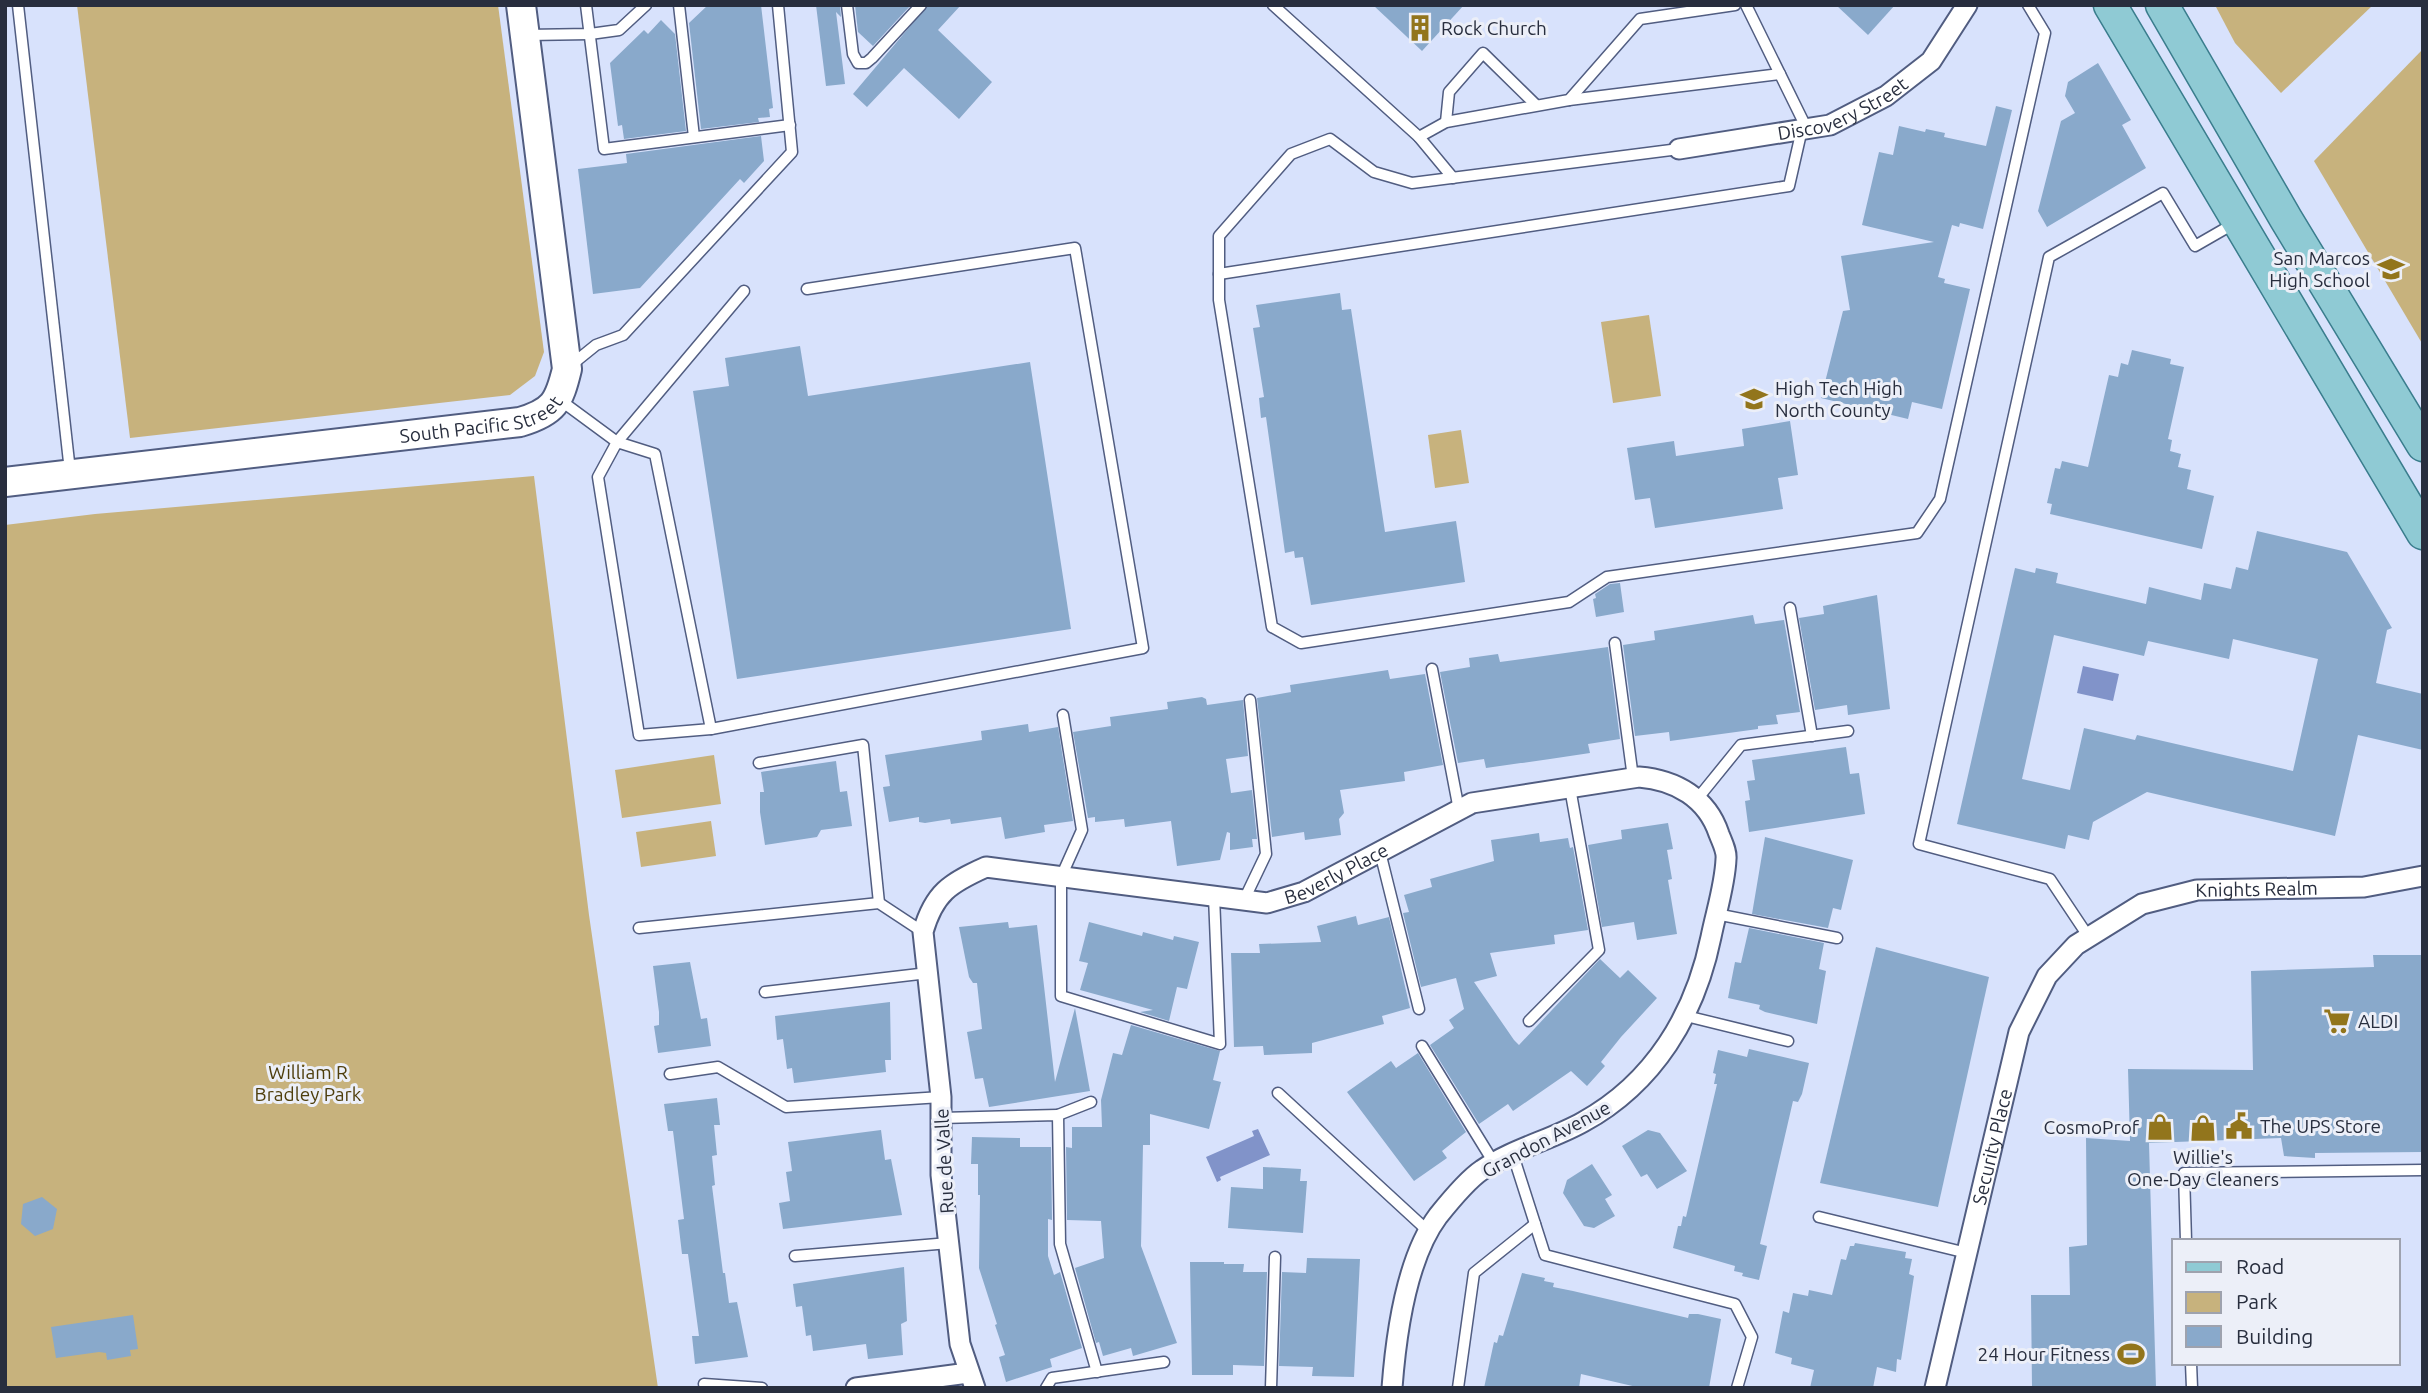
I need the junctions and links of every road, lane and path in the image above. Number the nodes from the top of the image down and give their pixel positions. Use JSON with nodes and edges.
{"nodes":[{"id":1,"x":18,"y":5,"type":"edge"},
{"id":2,"x":521,"y":5,"type":"edge"},
{"id":3,"x":586,"y":5,"type":"edge"},
{"id":4,"x":646,"y":5,"type":"edge"},
{"id":5,"x":680,"y":5,"type":"edge"},
{"id":6,"x":778,"y":5,"type":"edge"},
{"id":7,"x":847,"y":5,"type":"edge"},
{"id":8,"x":921,"y":5,"type":"edge"},
{"id":9,"x":1273,"y":5,"type":"edge"},
{"id":10,"x":1735,"y":5,"type":"edge"},
{"id":11,"x":1746,"y":5,"type":"edge"},
{"id":12,"x":1967,"y":5,"type":"edge"},
{"id":13,"x":2028,"y":5,"type":"edge"},
{"id":14,"x":2110,"y":5,"type":"edge"},
{"id":15,"x":2162,"y":5,"type":"edge"},
{"id":16,"x":590,"y":34,"type":"junction"},
{"id":17,"x":525,"y":35,"type":"junction"},
{"id":18,"x":1780,"y":74,"type":"junction"},
{"id":19,"x":1569,"y":100,"type":"junction"},
{"id":20,"x":1536,"y":106,"type":"junction"},
{"id":21,"x":1446,"y":121,"type":"junction"},
{"id":22,"x":790,"y":125,"type":"junction"},
{"id":23,"x":1805,"y":129,"type":"junction"},
{"id":24,"x":694,"y":137,"type":"junction"},
{"id":25,"x":1419,"y":137,"type":"junction"},
{"id":26,"x":1679,"y":149,"type":"joint"},
{"id":27,"x":1453,"y":178,"type":"junction"},
{"id":28,"x":2238,"y":221,"type":"junction"},
{"id":29,"x":1219,"y":274,"type":"junction"},
{"id":30,"x":807,"y":289,"type":"dead end"},
{"id":31,"x":744,"y":291,"type":"dead end"},
{"id":32,"x":567,"y":369,"type":"junction"},
{"id":33,"x":560,"y":399,"type":"junction"},
{"id":34,"x":617,"y":442,"type":"junction"},
{"id":35,"x":2423,"y":445,"type":"edge"},
{"id":36,"x":70,"y":475,"type":"junction"},
{"id":37,"x":5,"y":482,"type":"edge"},
{"id":38,"x":2423,"y":533,"type":"edge"},
{"id":39,"x":1790,"y":608,"type":"dead end"},
{"id":40,"x":1615,"y":643,"type":"dead end"},
{"id":41,"x":1432,"y":670,"type":"dead end"},
{"id":42,"x":1250,"y":700,"type":"dead end"},
{"id":43,"x":1063,"y":715,"type":"dead end"},
{"id":44,"x":710,"y":729,"type":"junction"},
{"id":45,"x":1848,"y":731,"type":"dead end"},
{"id":46,"x":1812,"y":736,"type":"junction"},
{"id":47,"x":759,"y":763,"type":"dead end"},
{"id":48,"x":1633,"y":778,"type":"junction"},
{"id":49,"x":1570,"y":788,"type":"junction"},
{"id":50,"x":1698,"y":798,"type":"junction"},
{"id":51,"x":1459,"y":810,"type":"junction"},
{"id":52,"x":1380,"y":852,"type":"junction"},
{"id":53,"x":2423,"y":876,"type":"edge"},
{"id":54,"x":1061,"y":877,"type":"junction"},
{"id":55,"x":1214,"y":896,"type":"junction"},
{"id":56,"x":1244,"y":900,"type":"junction"},
{"id":57,"x":878,"y":903,"type":"junction"},
{"id":58,"x":1715,"y":914,"type":"junction"},
{"id":59,"x":639,"y":928,"type":"dead end"},
{"id":60,"x":923,"y":932,"type":"junction"},
{"id":61,"x":2092,"y":933,"type":"junction"},
{"id":62,"x":1837,"y":938,"type":"dead end"},
{"id":63,"x":928,"y":974,"type":"junction"},
{"id":64,"x":765,"y":992,"type":"dead end"},
{"id":65,"x":1419,"y":1009,"type":"dead end"},
{"id":66,"x":1686,"y":1016,"type":"junction"},
{"id":67,"x":1529,"y":1021,"type":"dead end"},
{"id":68,"x":1788,"y":1041,"type":"dead end"},
{"id":69,"x":1422,"y":1046,"type":"dead end"},
{"id":70,"x":670,"y":1074,"type":"dead end"},
{"id":71,"x":1278,"y":1093,"type":"dead end"},
{"id":72,"x":941,"y":1097,"type":"junction"},
{"id":73,"x":1091,"y":1102,"type":"dead end"},
{"id":74,"x":1058,"y":1115,"type":"junction"},
{"id":75,"x":941,"y":1118,"type":"junction"},
{"id":76,"x":1513,"y":1155,"type":"junction"},
{"id":77,"x":1495,"y":1164,"type":"junction"},
{"id":78,"x":2423,"y":1170,"type":"edge"},
{"id":79,"x":1819,"y":1217,"type":"dead end"},
{"id":80,"x":1535,"y":1224,"type":"junction"},
{"id":81,"x":1429,"y":1232,"type":"junction"},
{"id":82,"x":2186,"y":1239,"type":"edge"},
{"id":83,"x":949,"y":1243,"type":"junction"},
{"id":84,"x":1967,"y":1253,"type":"junction"},
{"id":85,"x":794,"y":1256,"type":"dead end"},
{"id":86,"x":1275,"y":1257,"type":"dead end"},
{"id":87,"x":1164,"y":1362,"type":"dead end"},
{"id":88,"x":2191,"y":1365,"type":"edge"},
{"id":89,"x":1097,"y":1372,"type":"junction"},
{"id":90,"x":971,"y":1380,"type":"edge"},
{"id":91,"x":704,"y":1384,"type":"dead end"},
{"id":92,"x":762,"y":1388,"type":"edge"},
{"id":93,"x":856,"y":1388,"type":"edge"},
{"id":94,"x":1046,"y":1388,"type":"edge"},
{"id":95,"x":1271,"y":1388,"type":"edge"},
{"id":96,"x":1392,"y":1388,"type":"edge"},
{"id":97,"x":1458,"y":1388,"type":"edge"},
{"id":98,"x":1737,"y":1388,"type":"edge"},
{"id":99,"x":1936,"y":1388,"type":"edge"},
{"id":100,"x":2192,"y":1388,"type":"edge"}],
"edges":[{"from":1,"to":36,"type":"lane"},
{"from":2,"to":17,"type":"street","name":"South Pacific Street"},
{"from":3,"to":16,"type":"lane"},
{"from":4,"to":16,"type":"lane"},
{"from":5,"to":24,"type":"lane"},
{"from":6,"to":22,"type":"lane"},
{"from":7,"to":8,"type":"lane"},
{"from":9,"to":25,"type":"lane"},
{"from":10,"to":19,"type":"lane"},
{"from":11,"to":18,"type":"lane"},
{"from":12,"to":23,"type":"street","name":"Discovery Street"},
{"from":13,"to":29,"type":"lane"},
{"from":14,"to":28,"type":"main road"},
{"from":15,"to":35,"type":"main road"},
{"from":16,"to":17,"type":"lane"},
{"from":16,"to":24,"type":"lane"},
{"from":17,"to":32,"type":"street","name":"South Pacific Street"},
{"from":18,"to":19,"type":"lane"},
{"from":18,"to":23,"type":"lane"},
{"from":19,"to":20,"type":"lane"},
{"from":20,"to":21,"type":"lane"},
{"from":20,"to":21,"type":"lane"},
{"from":21,"to":25,"type":"lane"},
{"from":22,"to":24,"type":"lane"},
{"from":22,"to":32,"type":"lane"},
{"from":23,"to":26,"type":"street","name":"Discovery Street"},
{"from":23,"to":29,"type":"lane"},
{"from":25,"to":27,"type":"lane"},
{"from":26,"to":27,"type":"lane"},
{"from":27,"to":29,"type":"lane"},
{"from":28,"to":38,"type":"main road"},
{"from":28,"to":61,"type":"lane"},
{"from":30,"to":44,"type":"lane"},
{"from":31,"to":34,"type":"lane"},
{"from":32,"to":33,"type":"street","name":"South Pacific Street"},
{"from":33,"to":34,"type":"lane"},
{"from":33,"to":36,"type":"street","name":"South Pacific Street"},
{"from":34,"to":44,"type":"lane"},
{"from":34,"to":44,"type":"lane"},
{"from":36,"to":37,"type":"street","name":"South Pacific Street"},
{"from":39,"to":46,"type":"lane"},
{"from":40,"to":48,"type":"lane"},
{"from":41,"to":51,"type":"lane"},
{"from":42,"to":56,"type":"lane"},
{"from":43,"to":54,"type":"lane"},
{"from":45,"to":46,"type":"lane"},
{"from":46,"to":50,"type":"lane"},
{"from":47,"to":57,"type":"lane"},
{"from":48,"to":49,"type":"street","name":"Beverly Place"},
{"from":48,"to":50,"type":"street","name":"Beverly Place"},
{"from":49,"to":51,"type":"street","name":"Beverly Place"},
{"from":49,"to":67,"type":"lane"},
{"from":50,"to":58,"type":"street","name":"Grandon Avenue"},
{"from":51,"to":52,"type":"street","name":"Beverly Place"},
{"from":52,"to":56,"type":"street","name":"Beverly Place"},
{"from":52,"to":65,"type":"lane"},
{"from":53,"to":61,"type":"street","name":"Knights Realm"},
{"from":54,"to":55,"type":"street","name":"Beverly Place"},
{"from":54,"to":55,"type":"lane"},
{"from":54,"to":60,"type":"street","name":"Beverly Place"},
{"from":55,"to":56,"type":"street","name":"Beverly Place"},
{"from":57,"to":59,"type":"lane"},
{"from":57,"to":60,"type":"lane"},
{"from":58,"to":62,"type":"lane"},
{"from":58,"to":66,"type":"street","name":"Grandon Avenue"},
{"from":60,"to":63,"type":"street","name":"Rue de Valle"},
{"from":61,"to":84,"type":"street","name":"Security Place"},
{"from":63,"to":64,"type":"lane"},
{"from":63,"to":72,"type":"street","name":"Rue de Valle"},
{"from":66,"to":68,"type":"lane"},
{"from":66,"to":76,"type":"street","name":"Grandon Avenue"},
{"from":69,"to":77,"type":"lane"},
{"from":70,"to":72,"type":"lane"},
{"from":71,"to":81,"type":"lane"},
{"from":72,"to":75,"type":"street","name":"Rue de Valle"},
{"from":73,"to":74,"type":"lane"},
{"from":74,"to":75,"type":"lane"},
{"from":74,"to":89,"type":"lane"},
{"from":75,"to":83,"type":"street","name":"Rue de Valle"},
{"from":76,"to":77,"type":"street","name":"Grandon Avenue"},
{"from":76,"to":80,"type":"lane"},
{"from":77,"to":81,"type":"street","name":"Grandon Avenue"},
{"from":78,"to":82,"type":"lane"},
{"from":79,"to":84,"type":"lane"},
{"from":80,"to":97,"type":"lane"},
{"from":80,"to":98,"type":"lane"},
{"from":81,"to":96,"type":"street","name":"Grandon Avenue"},
{"from":83,"to":85,"type":"lane"},
{"from":83,"to":90,"type":"street","name":"Rue de Valle"},
{"from":84,"to":99,"type":"street","name":"Security Place"},
{"from":86,"to":95,"type":"lane"},
{"from":87,"to":89,"type":"lane"},
{"from":88,"to":100,"type":"lane"},
{"from":89,"to":94,"type":"lane"},
{"from":90,"to":93,"type":"street"},
{"from":91,"to":92,"type":"lane"}]}
